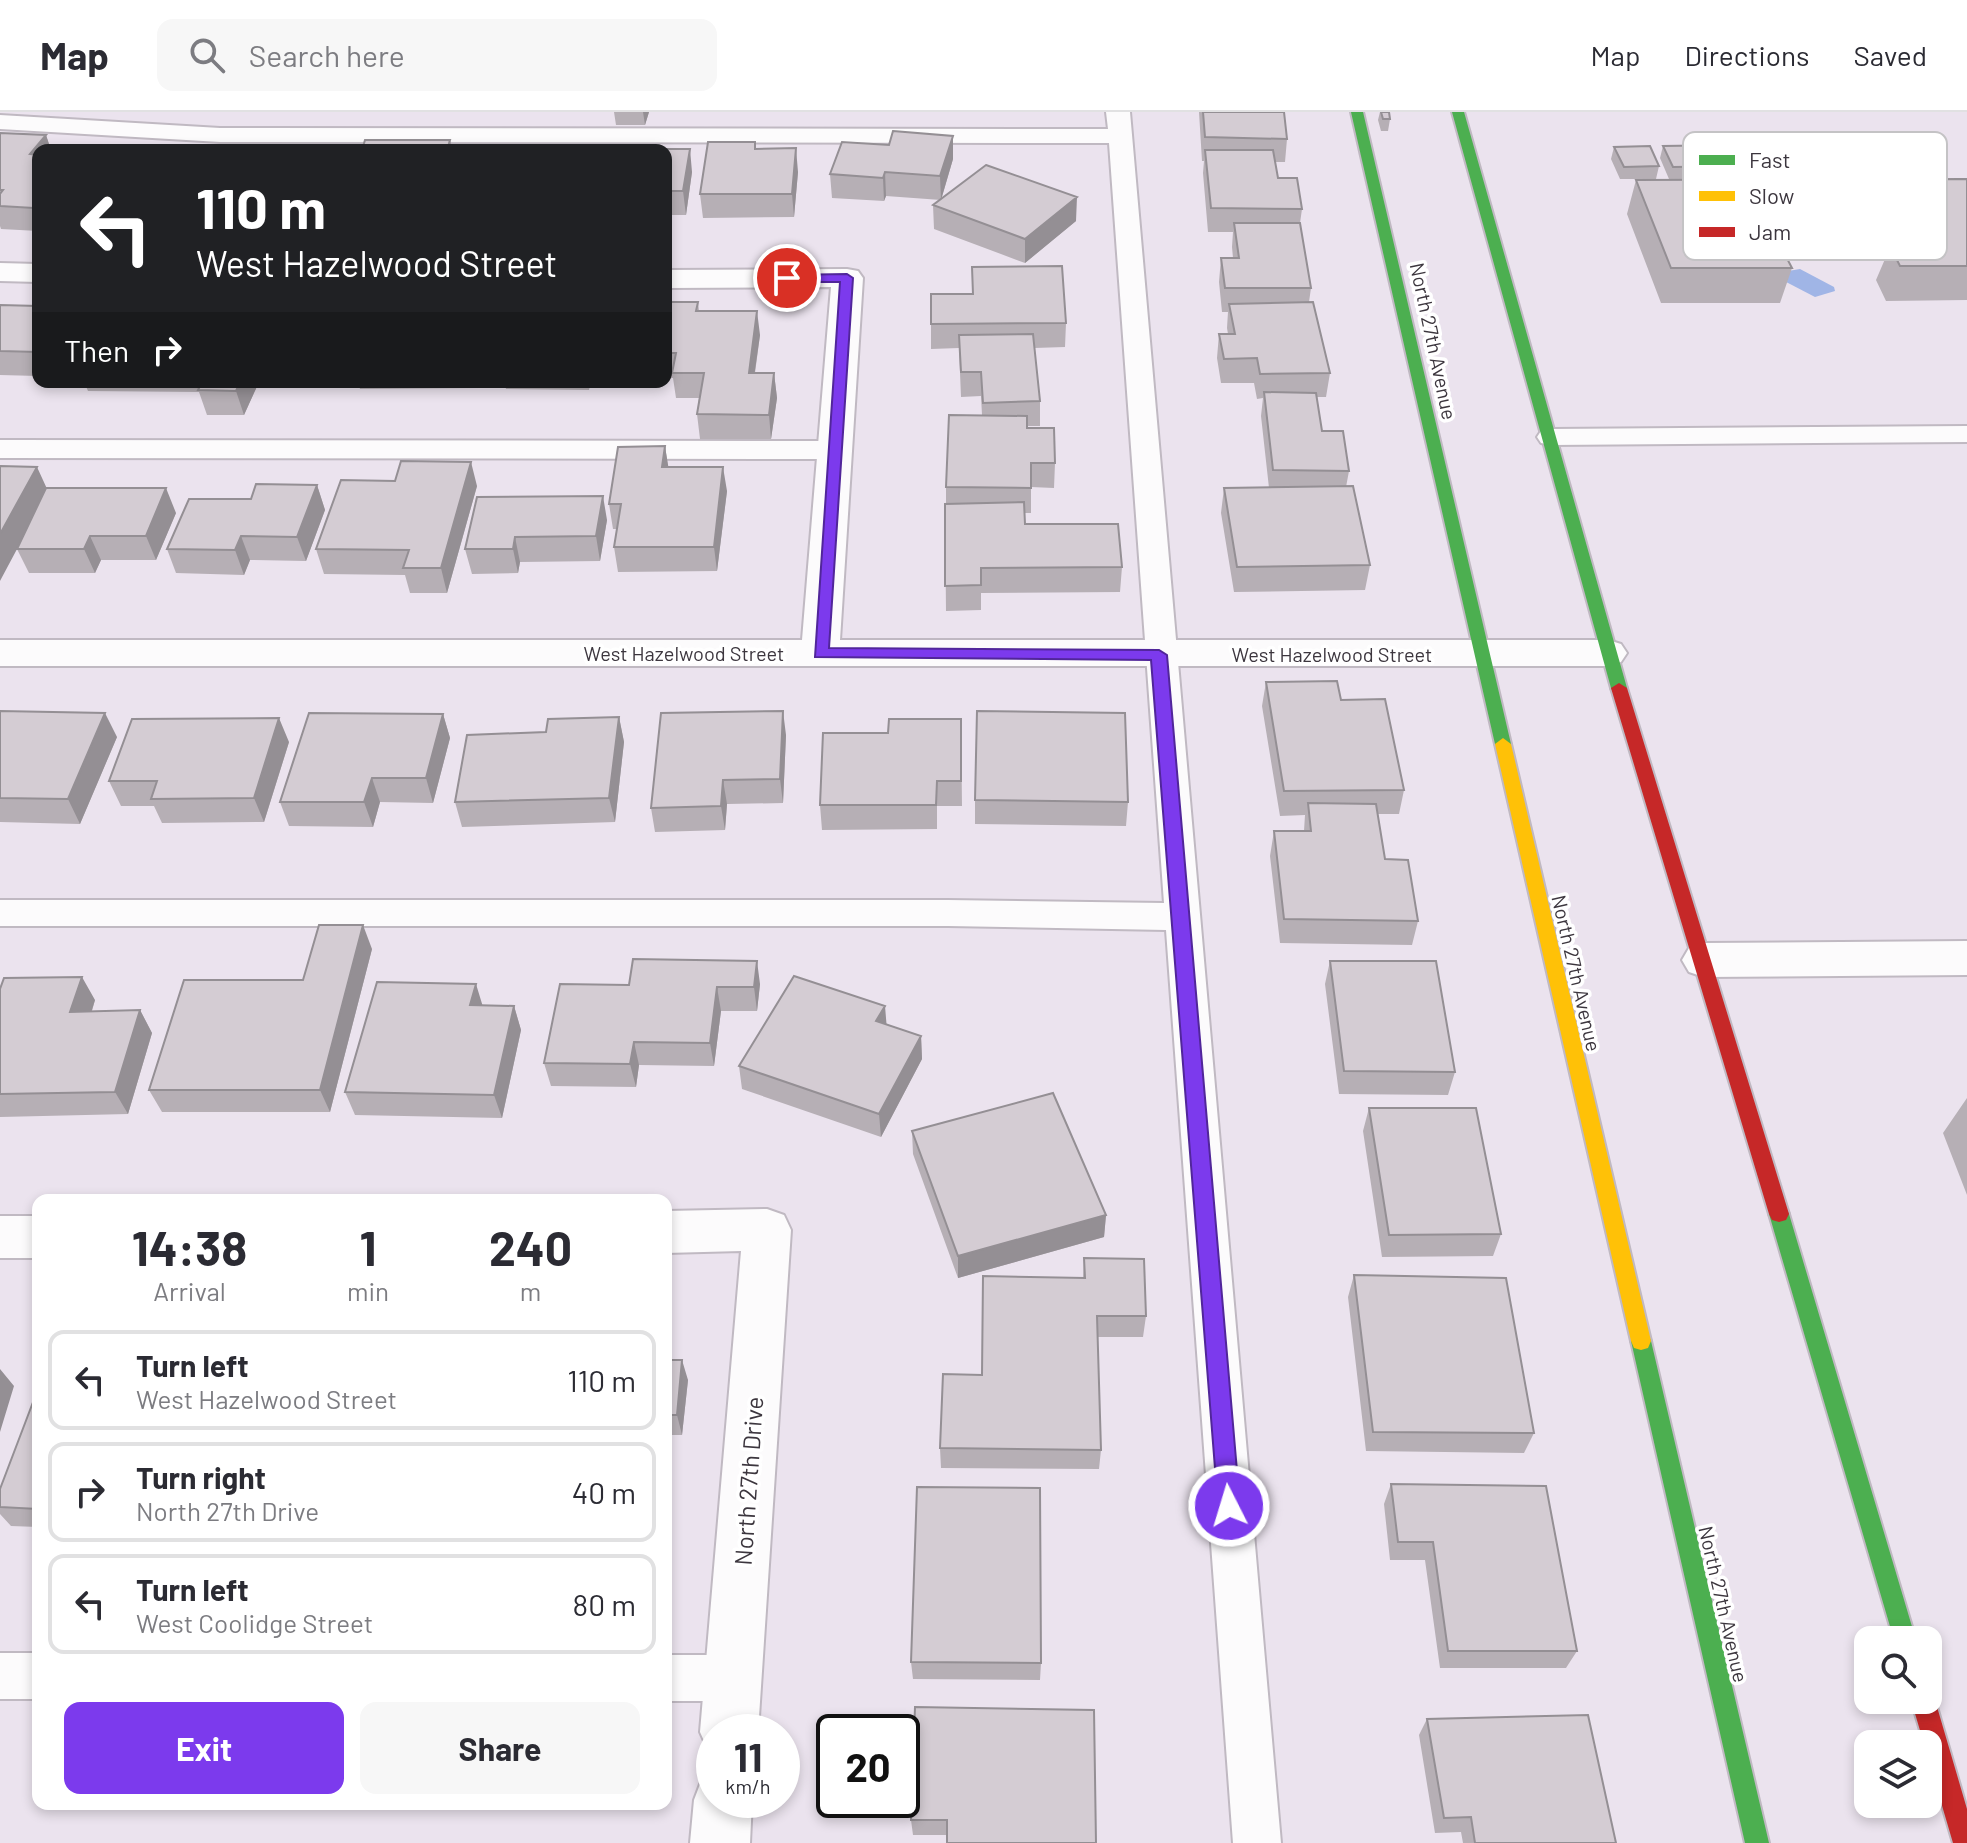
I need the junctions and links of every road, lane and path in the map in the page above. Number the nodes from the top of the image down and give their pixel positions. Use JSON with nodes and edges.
{"nodes":[{"id":1,"x":1357,"y":112,"type":"edge"},
{"id":2,"x":1458,"y":112,"type":"edge"},
{"id":3,"x":0,"y":122,"type":"edge"},
{"id":4,"x":1119,"y":124,"type":"edge"},
{"id":5,"x":0,"y":272,"type":"edge"},
{"id":6,"x":32,"y":273,"type":"edge"},
{"id":7,"x":672,"y":279,"type":"edge"},
{"id":8,"x":1967,"y":434,"type":"edge"},
{"id":9,"x":1551,"y":437,"type":"junction"},
{"id":10,"x":0,"y":449,"type":"edge"},
{"id":11,"x":838,"y":450,"type":"junction"},
{"id":12,"x":0,"y":653,"type":"edge"},
{"id":13,"x":820,"y":653,"type":"junction"},
{"id":14,"x":1480,"y":653,"type":"junction"},
{"id":15,"x":1608,"y":653,"type":"junction"},
{"id":16,"x":1159,"y":655,"type":"junction"},
{"id":17,"x":0,"y":913,"type":"edge"},
{"id":18,"x":1180,"y":917,"type":"junction"},
{"id":19,"x":1967,"y":958,"type":"edge"},
{"id":20,"x":1704,"y":960,"type":"junction"},
{"id":21,"x":672,"y":1232,"type":"edge"},
{"id":22,"x":0,"y":1237,"type":"edge"},
{"id":23,"x":32,"y":1237,"type":"edge"},
{"id":24,"x":1901,"y":1626,"type":"edge"},
{"id":25,"x":0,"y":1676,"type":"edge"},
{"id":26,"x":32,"y":1676,"type":"edge"},
{"id":27,"x":672,"y":1678,"type":"edge"},
{"id":28,"x":733,"y":1678,"type":"junction"},
{"id":29,"x":730,"y":1714,"type":"edge"},
{"id":30,"x":1927,"y":1714,"type":"edge"},
{"id":31,"x":722,"y":1818,"type":"edge"},
{"id":32,"x":720,"y":1843,"type":"edge"},
{"id":33,"x":1257,"y":1843,"type":"edge"},
{"id":34,"x":1757,"y":1843,"type":"edge"},
{"id":35,"x":1965,"y":1843,"type":"edge"}],
"edges":[{"from":1,"to":14,"type":"street","name":"North 27th Avenue"},
{"from":2,"to":9,"type":"street"},
{"from":3,"to":4,"type":"lane"},
{"from":4,"to":16,"type":"lane"},
{"from":5,"to":6,"type":"street"},
{"from":7,"to":11,"type":"street"},
{"from":8,"to":9,"type":"lane"},
{"from":9,"to":15,"type":"street"},
{"from":10,"to":11,"type":"lane"},
{"from":11,"to":13,"type":"street"},
{"from":12,"to":13,"type":"street","name":"West Hazelwood Street"},
{"from":13,"to":16,"type":"street","name":"West Hazelwood Street"},
{"from":14,"to":15,"type":"street","name":"West Hazelwood Street"},
{"from":14,"to":16,"type":"street","name":"West Hazelwood Street"},
{"from":14,"to":34,"type":"street","name":"North 27th Avenue"},
{"from":15,"to":20,"type":"street"},
{"from":16,"to":18,"type":"lane"},
{"from":17,"to":18,"type":"lane"},
{"from":18,"to":33,"type":"lane"},
{"from":19,"to":20,"type":"street"},
{"from":20,"to":24,"type":"street"},
{"from":21,"to":28,"type":"street","name":"North 27th Drive"},
{"from":22,"to":23,"type":"street"},
{"from":25,"to":26,"type":"lane"},
{"from":27,"to":28,"type":"lane"},
{"from":28,"to":29,"type":"street","name":"North 27th Drive"},
{"from":30,"to":35,"type":"street"},
{"from":31,"to":32,"type":"street"}]}
